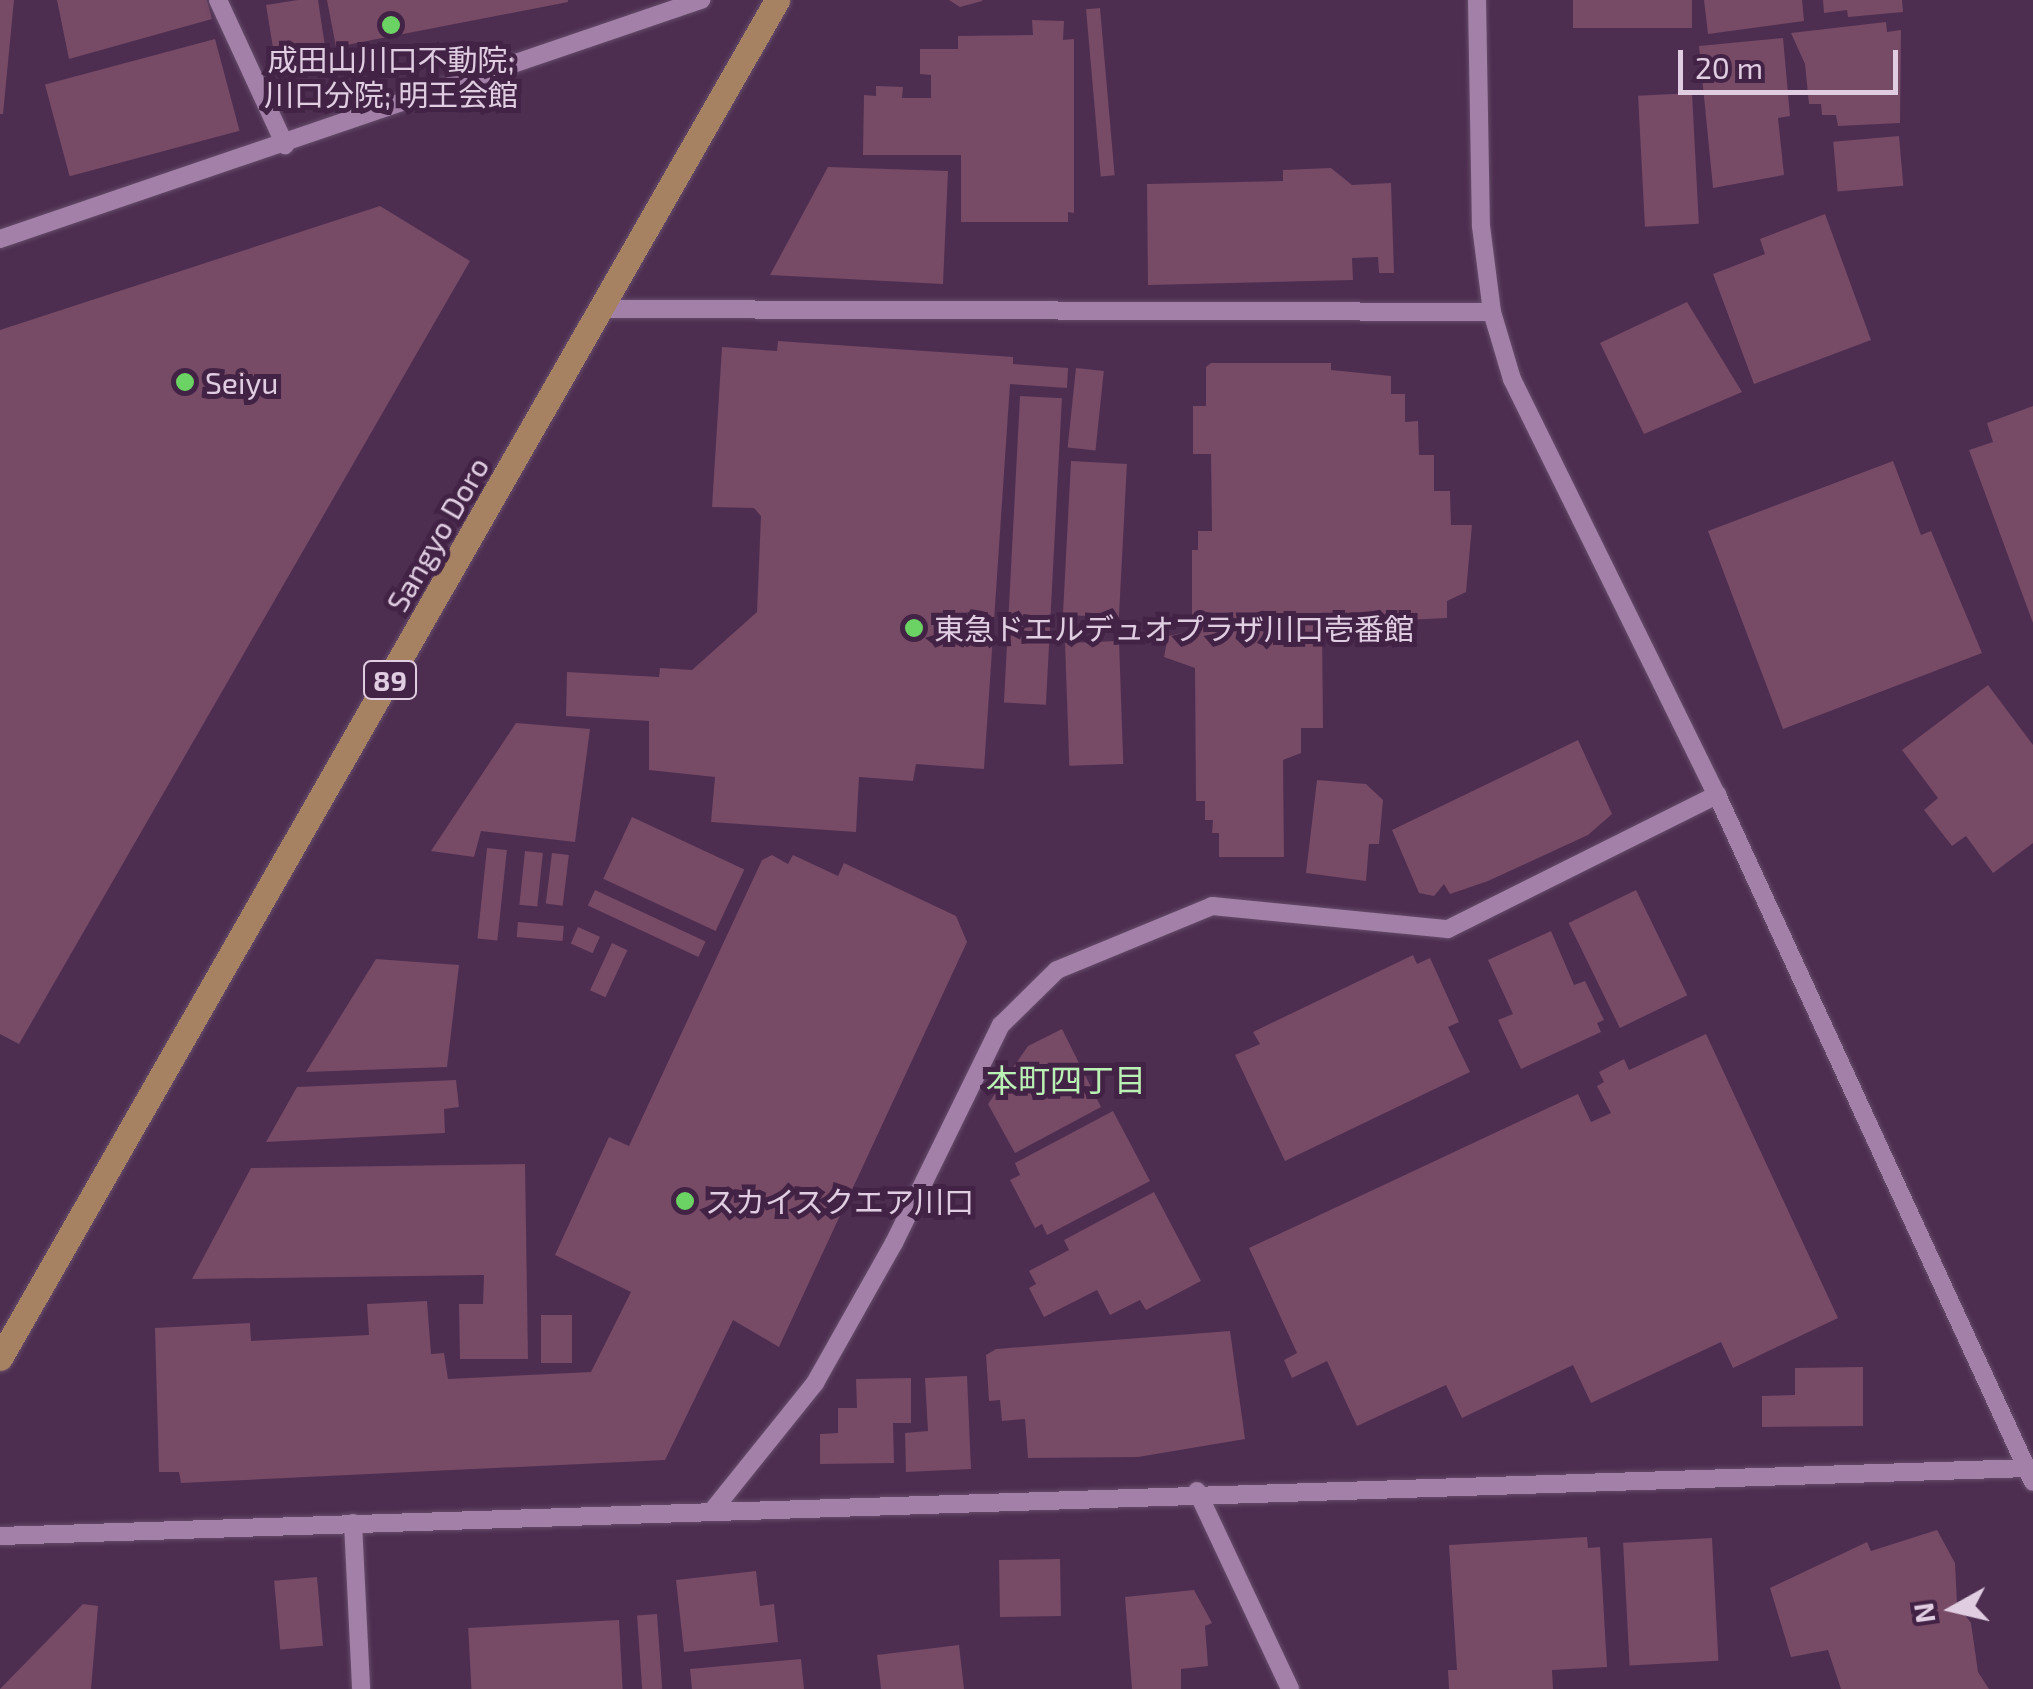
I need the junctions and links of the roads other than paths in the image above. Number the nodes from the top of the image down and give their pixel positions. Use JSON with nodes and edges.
{"nodes":[{"id":1,"x":218,"y":0,"type":"edge"},
{"id":2,"x":701,"y":0,"type":"edge"},
{"id":3,"x":776,"y":0,"type":"edge"},
{"id":4,"x":1476,"y":0,"type":"edge"},
{"id":5,"x":285,"y":145,"type":"junction"},
{"id":6,"x":0,"y":239,"type":"edge"},
{"id":7,"x":604,"y":309,"type":"junction"},
{"id":8,"x":1492,"y":312,"type":"junction"},
{"id":9,"x":1717,"y":795,"type":"junction"},
{"id":10,"x":0,"y":1358,"type":"edge"},
{"id":11,"x":2031,"y":1473,"type":"edge"},
{"id":12,"x":1197,"y":1491,"type":"junction"},
{"id":13,"x":713,"y":1510,"type":"junction"},
{"id":14,"x":353,"y":1523,"type":"junction"},
{"id":15,"x":0,"y":1536,"type":"edge"},
{"id":16,"x":362,"y":1689,"type":"edge"},
{"id":17,"x":1290,"y":1689,"type":"edge"}],
"edges":[{"from":1,"to":5,"type":"street"},
{"from":2,"to":5,"type":"street"},
{"from":3,"to":7,"type":"main road","name":"Sangyo Doro","number":"89"},
{"from":4,"to":8,"type":"street"},
{"from":5,"to":6,"type":"street"},
{"from":7,"to":8,"type":"street"},
{"from":7,"to":10,"type":"main road","name":"Sangyo Doro","number":"89"},
{"from":8,"to":9,"type":"street"},
{"from":9,"to":11,"type":"street"},
{"from":9,"to":13,"type":"street"},
{"from":11,"to":12,"type":"street"},
{"from":12,"to":13,"type":"street"},
{"from":12,"to":17,"type":"street"},
{"from":13,"to":14,"type":"street"},
{"from":14,"to":15,"type":"street"},
{"from":14,"to":16,"type":"street"}]}
